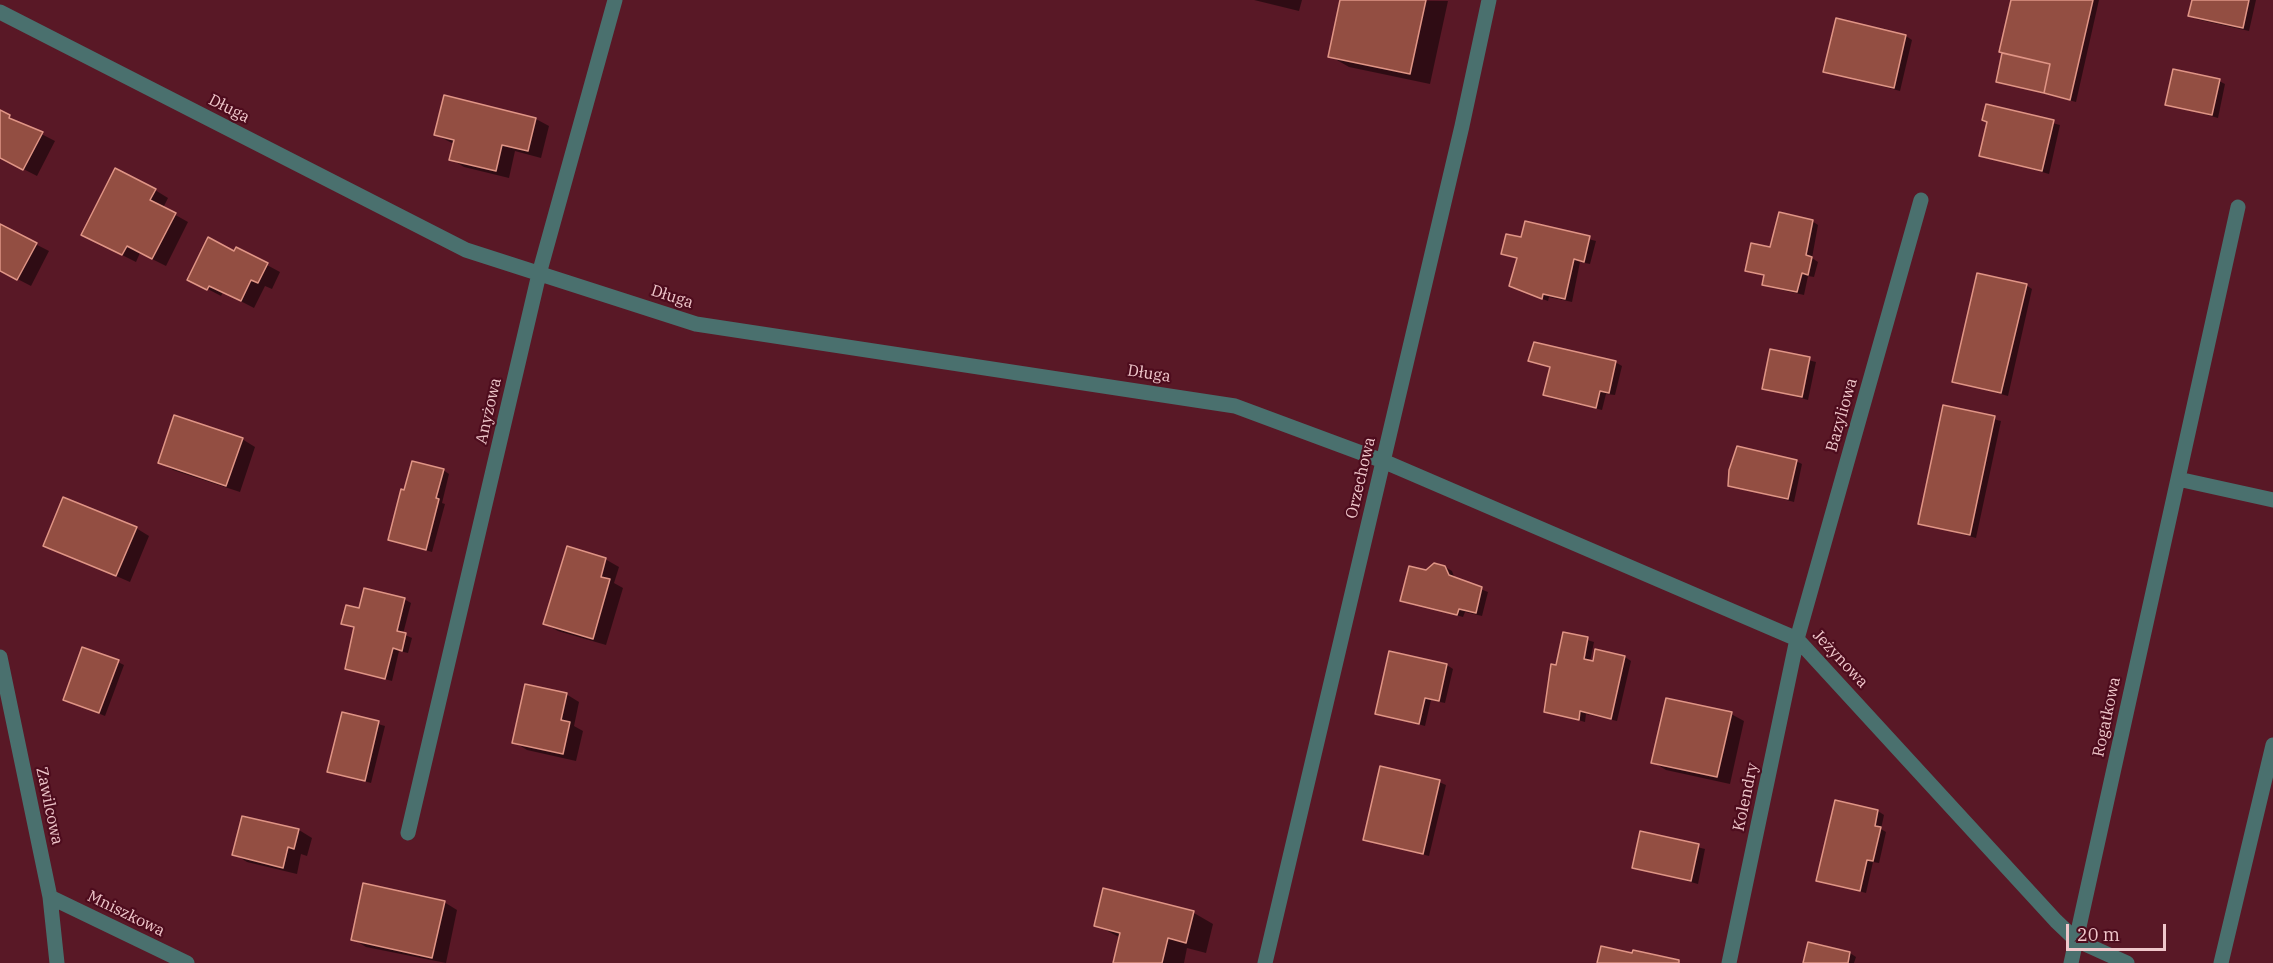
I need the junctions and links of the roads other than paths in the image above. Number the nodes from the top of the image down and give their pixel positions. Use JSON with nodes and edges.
{"nodes":[{"id":1,"x":615,"y":0,"type":"edge"},
{"id":2,"x":1490,"y":0,"type":"edge"},
{"id":3,"x":0,"y":12,"type":"edge"},
{"id":4,"x":1921,"y":200,"type":"dead end"},
{"id":5,"x":2238,"y":207,"type":"dead end"},
{"id":6,"x":539,"y":274,"type":"junction"},
{"id":7,"x":1383,"y":461,"type":"junction"},
{"id":8,"x":2178,"y":479,"type":"junction"},
{"id":9,"x":2273,"y":500,"type":"edge"},
{"id":10,"x":1797,"y":639,"type":"junction"},
{"id":11,"x":0,"y":657,"type":"edge"},
{"id":12,"x":2273,"y":745,"type":"edge"},
{"id":13,"x":408,"y":833,"type":"dead end"},
{"id":14,"x":50,"y":897,"type":"junction"},
{"id":15,"x":2076,"y":940,"type":"junction"},
{"id":16,"x":57,"y":963,"type":"edge"},
{"id":17,"x":187,"y":963,"type":"edge"},
{"id":18,"x":1265,"y":963,"type":"edge"},
{"id":19,"x":1729,"y":963,"type":"edge"},
{"id":20,"x":2071,"y":963,"type":"edge"},
{"id":21,"x":2127,"y":963,"type":"edge"},
{"id":22,"x":2221,"y":963,"type":"edge"}],
"edges":[{"from":1,"to":6,"type":"street","name":"Anyżowa"},
{"from":2,"to":7,"type":"street","name":"Orzechowa"},
{"from":3,"to":6,"type":"street","name":"Długa"},
{"from":4,"to":10,"type":"street","name":"Bazyliowa"},
{"from":5,"to":8,"type":"street","name":"Rogatkowa"},
{"from":6,"to":7,"type":"street","name":"Długa"},
{"from":6,"to":13,"type":"street","name":"Anyżowa"},
{"from":7,"to":10,"type":"street","name":"Jeżynowa"},
{"from":7,"to":18,"type":"street","name":"Orzechowa"},
{"from":8,"to":9,"type":"street"},
{"from":8,"to":15,"type":"street","name":"Rogatkowa"},
{"from":10,"to":15,"type":"street","name":"Jeżynowa"},
{"from":10,"to":19,"type":"street","name":"Kolendry"},
{"from":11,"to":14,"type":"street","name":"Zawilcowa"},
{"from":12,"to":22,"type":"street"},
{"from":14,"to":16,"type":"street","name":"Zawilcowa"},
{"from":14,"to":17,"type":"street","name":"Mniszkowa"},
{"from":15,"to":20,"type":"street","name":"Rogatkowa"},
{"from":15,"to":21,"type":"street","name":"Jeżynowa"}]}
